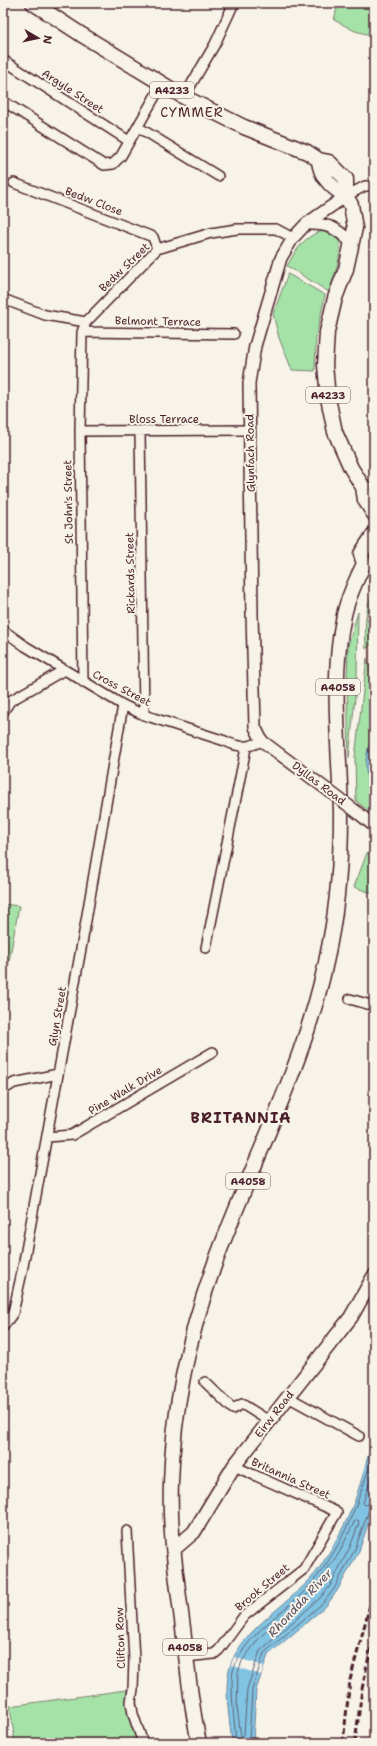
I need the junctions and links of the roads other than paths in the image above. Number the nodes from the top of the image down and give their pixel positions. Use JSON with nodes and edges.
{"nodes":[{"id":1,"x":33,"y":3,"type":"edge"},
{"id":2,"x":234,"y":3,"type":"edge"},
{"id":3,"x":3,"y":60,"type":"edge"},
{"id":4,"x":162,"y":84,"type":"junction"},
{"id":5,"x":184,"y":97,"type":"junction"},
{"id":6,"x":3,"y":101,"type":"edge"},
{"id":7,"x":138,"y":127,"type":"junction"},
{"id":8,"x":129,"y":141,"type":"junction"},
{"id":9,"x":218,"y":176,"type":"dead end"},
{"id":10,"x":14,"y":183,"type":"dead end"},
{"id":11,"x":374,"y":186,"type":"edge"},
{"id":12,"x":346,"y":196,"type":"junction"},
{"id":13,"x":306,"y":224,"type":"junction"},
{"id":14,"x":292,"y":238,"type":"junction"},
{"id":15,"x":352,"y":243,"type":"junction"},
{"id":16,"x":157,"y":250,"type":"junction"},
{"id":17,"x":3,"y":299,"type":"edge"},
{"id":18,"x":86,"y":322,"type":"junction"},
{"id":19,"x":82,"y":332,"type":"junction"},
{"id":20,"x":234,"y":334,"type":"dead end"},
{"id":21,"x":249,"y":430,"type":"junction"},
{"id":22,"x":80,"y":431,"type":"junction"},
{"id":23,"x":140,"y":431,"type":"junction"},
{"id":24,"x":371,"y":490,"type":"edge"},
{"id":25,"x":374,"y":514,"type":"edge"},
{"id":26,"x":374,"y":534,"type":"edge"},
{"id":27,"x":369,"y":563,"type":"edge"},
{"id":28,"x":3,"y":630,"type":"edge"},
{"id":29,"x":64,"y":670,"type":"junction"},
{"id":30,"x":83,"y":682,"type":"junction"},
{"id":31,"x":123,"y":705,"type":"junction"},
{"id":32,"x":3,"y":712,"type":"edge"},
{"id":33,"x":144,"y":715,"type":"junction"},
{"id":34,"x":262,"y":741,"type":"junction"},
{"id":35,"x":246,"y":748,"type":"junction"},
{"id":36,"x":374,"y":826,"type":"edge"},
{"id":37,"x":206,"y":948,"type":"dead end"},
{"id":38,"x":350,"y":999,"type":"dead end"},
{"id":39,"x":374,"y":1006,"type":"edge"},
{"id":40,"x":213,"y":1052,"type":"dead end"},
{"id":41,"x":58,"y":1074,"type":"junction"},
{"id":42,"x":3,"y":1090,"type":"edge"},
{"id":43,"x":46,"y":1137,"type":"junction"},
{"id":44,"x":374,"y":1276,"type":"edge"},
{"id":45,"x":3,"y":1327,"type":"edge"},
{"id":46,"x":205,"y":1382,"type":"dead end"},
{"id":47,"x":288,"y":1397,"type":"junction"},
{"id":48,"x":269,"y":1421,"type":"junction"},
{"id":49,"x":359,"y":1436,"type":"dead end"},
{"id":50,"x":234,"y":1466,"type":"junction"},
{"id":51,"x":337,"y":1512,"type":"joint"},
{"id":52,"x":127,"y":1531,"type":"dead end"},
{"id":53,"x":173,"y":1550,"type":"junction"},
{"id":54,"x":186,"y":1657,"type":"junction"},
{"id":55,"x":143,"y":1743,"type":"edge"},
{"id":56,"x":198,"y":1743,"type":"edge"}],
"edges":[{"from":1,"to":4,"type":"main road","number":"A4233"},
{"from":2,"to":5,"type":"street"},
{"from":3,"to":8,"type":"street","name":"Argyle Street"},
{"from":4,"to":5,"type":"main road","number":"A4233"},
{"from":4,"to":7,"type":"street"},
{"from":5,"to":12,"type":"main road","number":"A4233"},
{"from":6,"to":8,"type":"street"},
{"from":7,"to":8,"type":"street"},
{"from":7,"to":9,"type":"street"},
{"from":10,"to":16,"type":"street","name":"Bedw Close"},
{"from":11,"to":12,"type":"street"},
{"from":12,"to":13,"type":"street","name":"Glynfach Road"},
{"from":12,"to":15,"type":"main road","number":"A4233"},
{"from":13,"to":14,"type":"street","name":"Glynfach Road"},
{"from":13,"to":15,"type":"street"},
{"from":14,"to":16,"type":"street","name":"Bedw Street"},
{"from":14,"to":21,"type":"street","name":"Glynfach Road"},
{"from":15,"to":24,"type":"main road","number":"A4233"},
{"from":16,"to":18,"type":"street","name":"Bedw Street"},
{"from":17,"to":18,"type":"street"},
{"from":18,"to":19,"type":"street","name":"St John's Street"},
{"from":19,"to":20,"type":"street","name":"Belmont Terrace"},
{"from":19,"to":22,"type":"street","name":"St John's Street"},
{"from":21,"to":23,"type":"street","name":"Bloss Terrace"},
{"from":21,"to":34,"type":"street","name":"Glynfach Road"},
{"from":22,"to":23,"type":"street","name":"Bloss Terrace"},
{"from":22,"to":30,"type":"street","name":"St John's Street"},
{"from":23,"to":33,"type":"street","name":"Rickards Street"},
{"from":24,"to":25,"type":"main road","number":"A4233"},
{"from":26,"to":27,"type":"main road","number":"A4058"},
{"from":27,"to":53,"type":"main road","number":"A4058"},
{"from":28,"to":29,"type":"street","name":"Cross Street"},
{"from":29,"to":30,"type":"street","name":"Cross Street"},
{"from":29,"to":32,"type":"street"},
{"from":30,"to":31,"type":"street","name":"Cross Street"},
{"from":31,"to":33,"type":"street","name":"Cross Street"},
{"from":31,"to":41,"type":"street","name":"Glyn Street"},
{"from":33,"to":35,"type":"street","name":"Cross Street"},
{"from":34,"to":35,"type":"street"},
{"from":34,"to":36,"type":"street","name":"Dyllas Road","bridge":true},
{"from":35,"to":37,"type":"street"},
{"from":38,"to":39,"type":"street"},
{"from":40,"to":43,"type":"street","name":"Pine Walk Drive"},
{"from":41,"to":42,"type":"street"},
{"from":41,"to":43,"type":"street","name":"Glyn Street"},
{"from":43,"to":45,"type":"street","name":"Glyn Street"},
{"from":44,"to":47,"type":"main road","name":"Eirw Road"},
{"from":46,"to":48,"type":"street"},
{"from":47,"to":48,"type":"main road","name":"Eirw Road"},
{"from":47,"to":49,"type":"street"},
{"from":48,"to":50,"type":"main road","name":"Eirw Road"},
{"from":50,"to":51,"type":"street","name":"Britannia Street"},
{"from":50,"to":53,"type":"main road","name":"Eirw Road"},
{"from":51,"to":54,"type":"street","name":"Brook Street"},
{"from":52,"to":55,"type":"street","name":"Clifton Row"},
{"from":53,"to":54,"type":"main road","number":"A4058"},
{"from":54,"to":56,"type":"main road","number":"A4058"}]}
